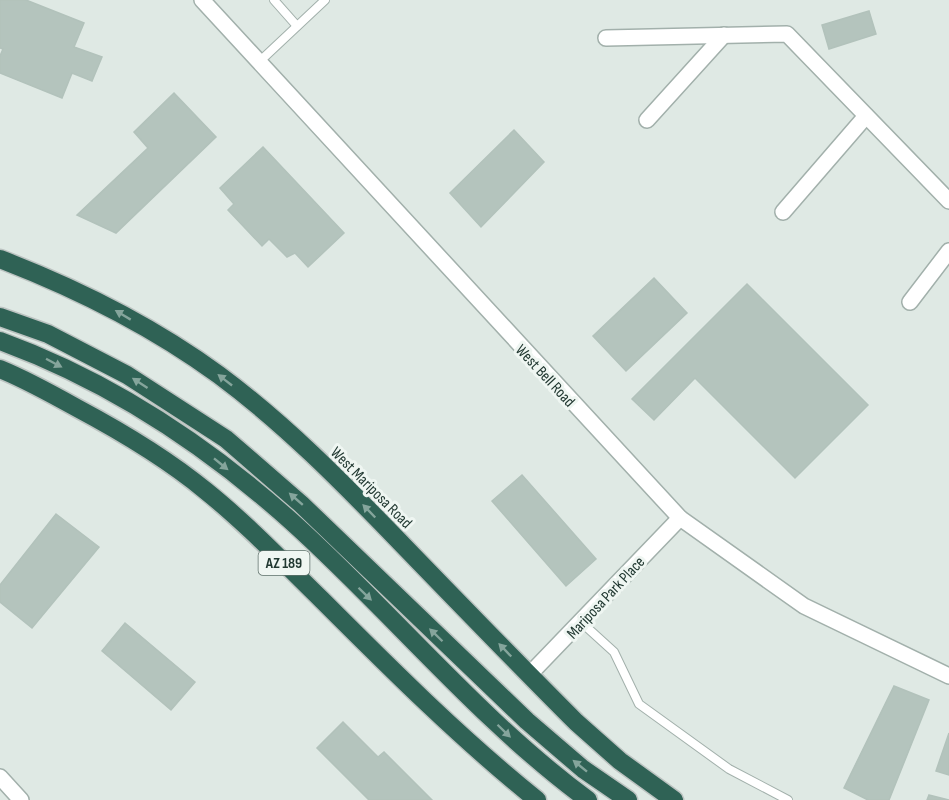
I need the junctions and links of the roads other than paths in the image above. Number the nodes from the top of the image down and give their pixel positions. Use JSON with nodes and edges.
{"nodes":[{"id":1,"x":202,"y":0,"type":"edge"},
{"id":2,"x":274,"y":0,"type":"edge"},
{"id":3,"x":325,"y":0,"type":"edge"},
{"id":4,"x":297,"y":26,"type":"junction"},
{"id":5,"x":724,"y":36,"type":"junction"},
{"id":6,"x":606,"y":38,"type":"dead end"},
{"id":7,"x":259,"y":62,"type":"junction"},
{"id":8,"x":866,"y":116,"type":"junction"},
{"id":9,"x":647,"y":120,"type":"dead end"},
{"id":10,"x":949,"y":201,"type":"edge"},
{"id":11,"x":783,"y":212,"type":"dead end"},
{"id":12,"x":949,"y":251,"type":"edge"},
{"id":13,"x":0,"y":259,"type":"edge"},
{"id":14,"x":910,"y":302,"type":"dead end"},
{"id":15,"x":0,"y":317,"type":"edge"},
{"id":16,"x":0,"y":341,"type":"edge"},
{"id":17,"x":0,"y":369,"type":"edge"},
{"id":18,"x":680,"y":518,"type":"junction"},
{"id":19,"x":581,"y":622,"type":"junction"},
{"id":20,"x":529,"y":675,"type":"junction"},
{"id":21,"x":949,"y":676,"type":"edge"},
{"id":22,"x":0,"y":777,"type":"edge"},
{"id":23,"x":21,"y":800,"type":"edge"},
{"id":24,"x":537,"y":800,"type":"edge"},
{"id":25,"x":588,"y":800,"type":"edge"},
{"id":26,"x":628,"y":800,"type":"edge"},
{"id":27,"x":674,"y":800,"type":"edge"},
{"id":28,"x":788,"y":800,"type":"edge"}],
"edges":[{"from":1,"to":7,"type":"street","name":"West Bell Road"},
{"from":2,"to":4,"type":"lane"},
{"from":3,"to":4,"type":"lane"},
{"from":4,"to":7,"type":"lane"},
{"from":5,"to":6,"type":"street"},
{"from":5,"to":8,"type":"street"},
{"from":5,"to":9,"type":"street"},
{"from":7,"to":18,"type":"street","name":"West Bell Road"},
{"from":8,"to":10,"type":"street"},
{"from":8,"to":11,"type":"street"},
{"from":12,"to":14,"type":"street"},
{"from":20,"to":13,"type":"highway","name":"West Mariposa Road","one_way":true},
{"from":26,"to":15,"type":"highway","one_way":true},
{"from":16,"to":25,"type":"highway","one_way":true},
{"from":17,"to":24,"type":"highway","number":"AZ 189"},
{"from":18,"to":19,"type":"street","name":"Mariposa Park Place"},
{"from":18,"to":21,"type":"street","name":"West Bell Road"},
{"from":19,"to":20,"type":"street","name":"Mariposa Park Place"},
{"from":19,"to":28,"type":"lane"},
{"from":20,"to":27,"type":"highway","name":"West Mariposa Road"},
{"from":22,"to":23,"type":"street"}]}
